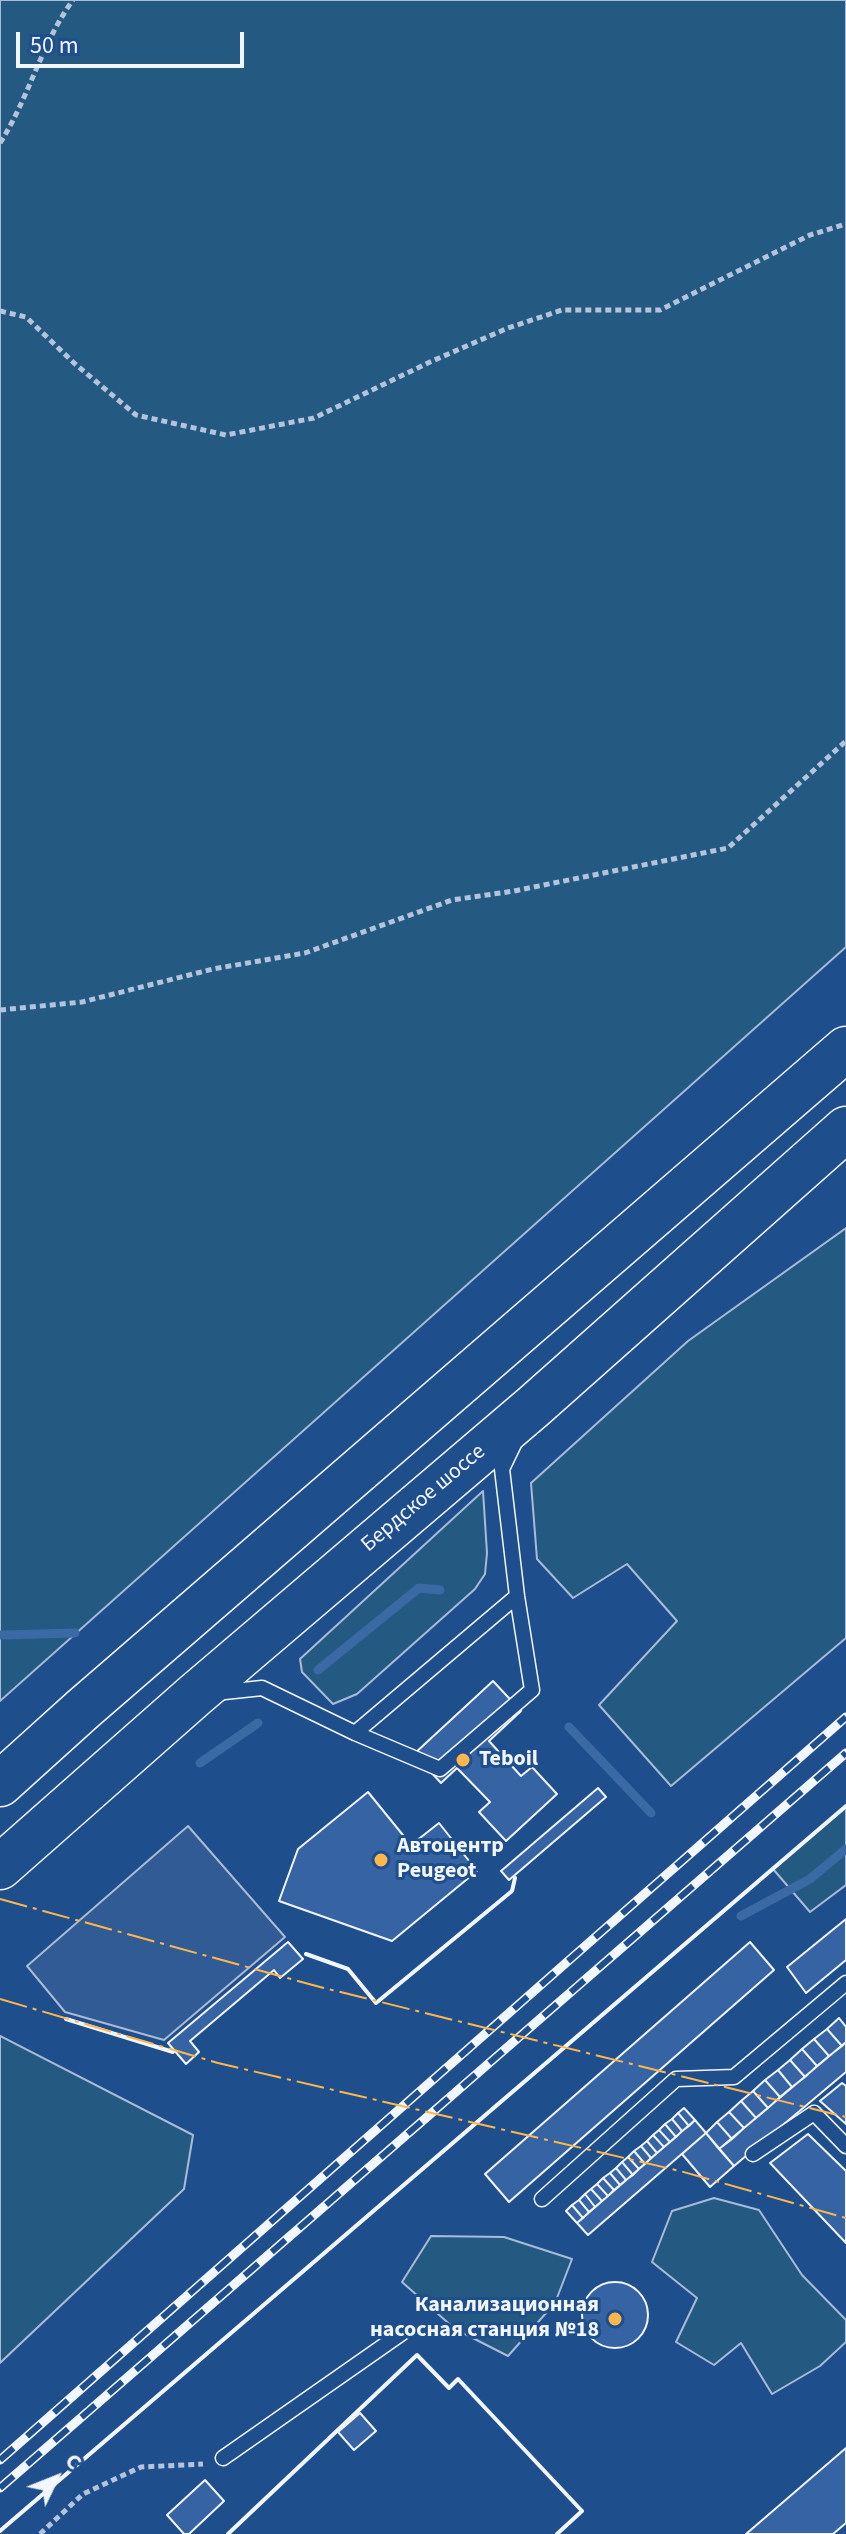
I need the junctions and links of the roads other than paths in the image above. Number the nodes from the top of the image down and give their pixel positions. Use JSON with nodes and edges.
{"nodes":[{"id":1,"x":846,"y":1049,"type":"edge"},
{"id":2,"x":846,"y":1129,"type":"edge"},
{"id":3,"x":533,"y":1407,"type":"junction"},
{"id":4,"x":517,"y":1596,"type":"junction"},
{"id":5,"x":195,"y":1695,"type":"junction"},
{"id":6,"x":355,"y":1733,"type":"junction"},
{"id":7,"x":0,"y":1784,"type":"edge"},
{"id":8,"x":0,"y":1867,"type":"edge"},
{"id":9,"x":846,"y":1983,"type":"edge"},
{"id":10,"x":846,"y":2146,"type":"edge"},
{"id":11,"x":753,"y":2154,"type":"dead end"},
{"id":12,"x":542,"y":2199,"type":"dead end"},
{"id":13,"x":402,"y":2333,"type":"dead end"},
{"id":14,"x":223,"y":2458,"type":"road end"}],
"edges":[{"from":1,"to":7,"type":"highway"},
{"from":2,"to":3,"type":"highway","name":"Бердское шоссе"},
{"from":3,"to":4,"type":"lane"},
{"from":3,"to":5,"type":"highway","name":"Бердское шоссе"},
{"from":4,"to":6,"type":"lane"},
{"from":4,"to":6,"type":"lane"},
{"from":5,"to":6,"type":"lane"},
{"from":5,"to":8,"type":"highway","name":"Бердское шоссе"},
{"from":9,"to":12,"type":"lane"},
{"from":10,"to":11,"type":"lane"},
{"from":13,"to":14,"type":"lane"}]}
